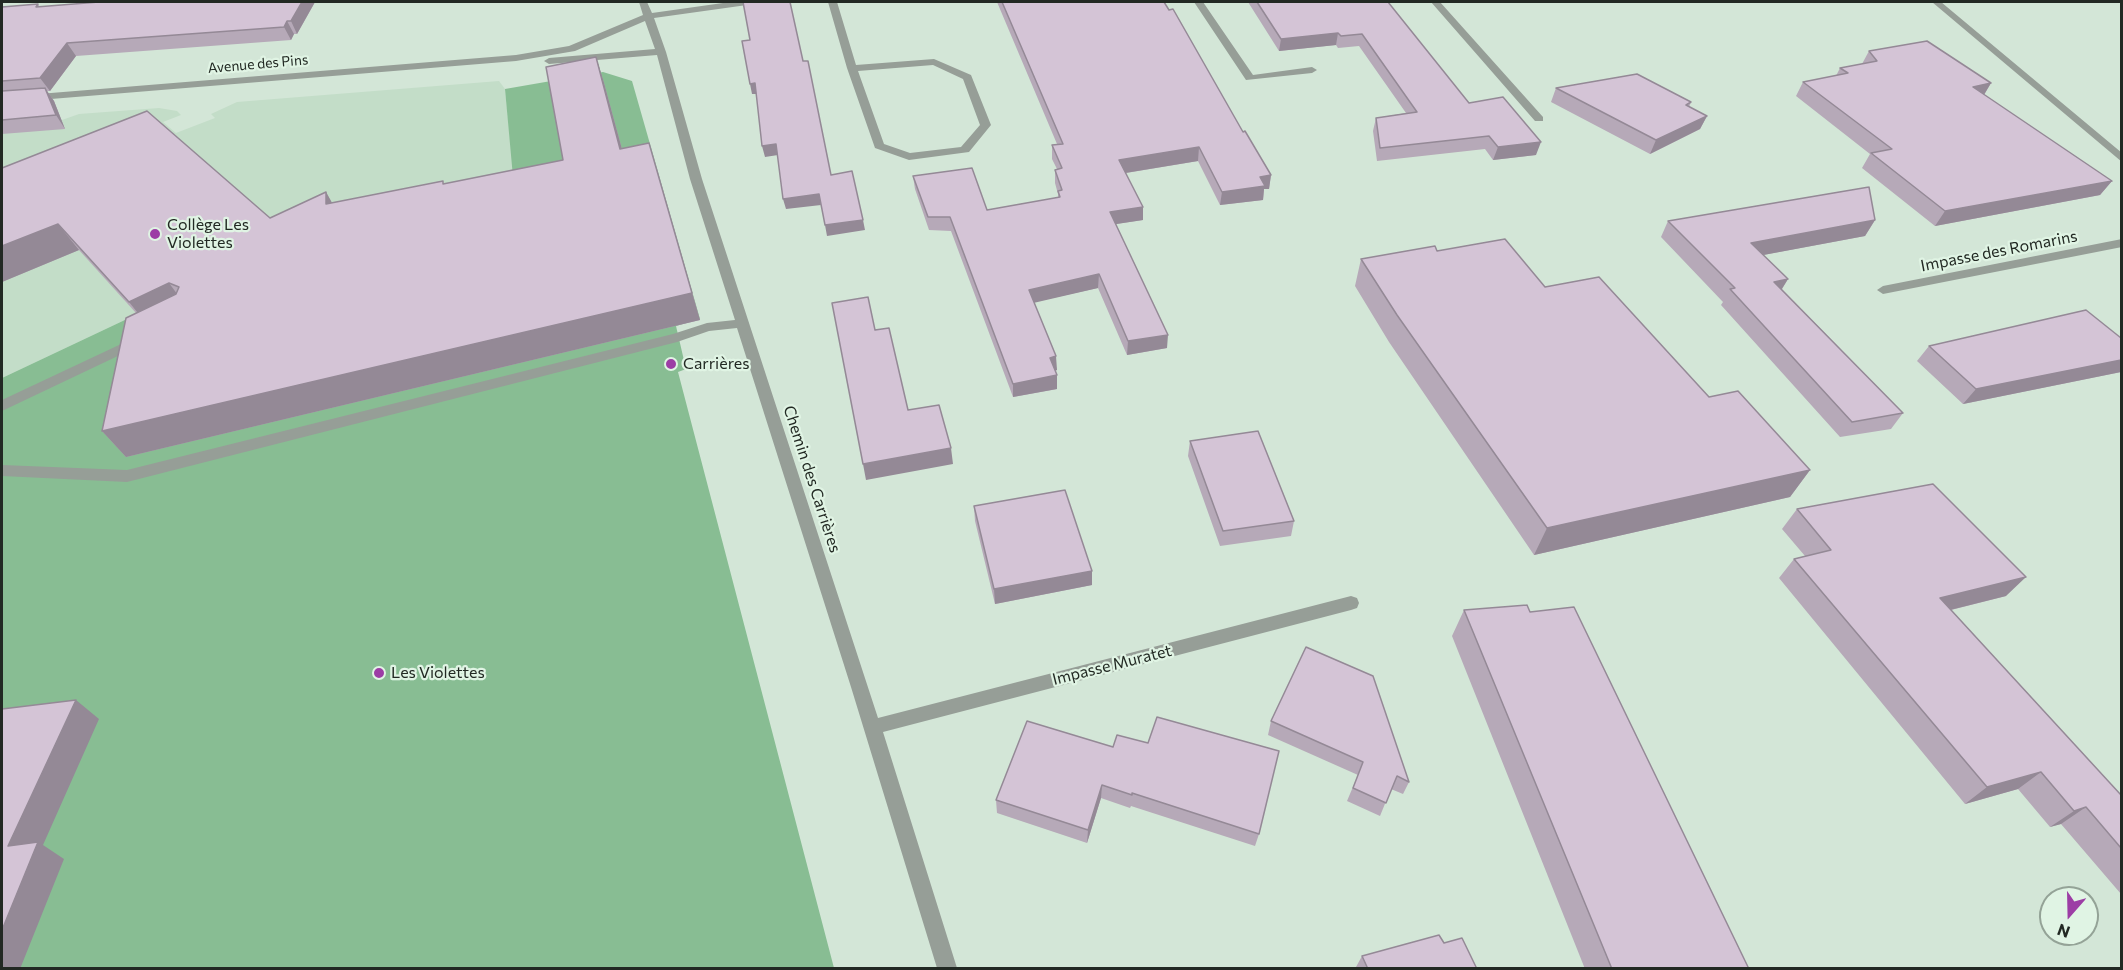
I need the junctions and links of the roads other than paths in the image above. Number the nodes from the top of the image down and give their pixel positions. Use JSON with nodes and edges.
{"nodes":[{"id":1,"x":747,"y":2,"type":"edge"},
{"id":2,"x":832,"y":2,"type":"edge"},
{"id":3,"x":1199,"y":2,"type":"edge"},
{"id":4,"x":1435,"y":2,"type":"edge"},
{"id":5,"x":1936,"y":2,"type":"edge"},
{"id":6,"x":646,"y":9,"type":"edge"},
{"id":7,"x":661,"y":52,"type":"junction"},
{"id":8,"x":516,"y":58,"type":"junction"},
{"id":9,"x":852,"y":68,"type":"junction"},
{"id":10,"x":1312,"y":70,"type":"dead end"},
{"id":11,"x":2,"y":100,"type":"edge"},
{"id":12,"x":1539,"y":119,"type":"dead end"},
{"id":13,"x":2121,"y":159,"type":"edge"},
{"id":14,"x":2121,"y":243,"type":"edge"},
{"id":15,"x":1883,"y":290,"type":"dead end"},
{"id":16,"x":743,"y":323,"type":"junction"},
{"id":17,"x":148,"y":336,"type":"edge"},
{"id":18,"x":2,"y":406,"type":"edge"},
{"id":19,"x":2,"y":471,"type":"edge"},
{"id":20,"x":1351,"y":603,"type":"dead end"},
{"id":21,"x":872,"y":727,"type":"junction"},
{"id":22,"x":946,"y":969,"type":"edge"}],
"edges":[{"from":1,"to":6,"type":"street","name":"Avenue des Pins"},
{"from":2,"to":9,"type":"street"},
{"from":3,"to":10,"type":"street"},
{"from":4,"to":12,"type":"street"},
{"from":5,"to":13,"type":"street"},
{"from":6,"to":7,"type":"street","name":"Chemin des Carrières"},
{"from":6,"to":8,"type":"street","name":"Avenue des Pins"},
{"from":7,"to":8,"type":"street","name":"Avenue des Pins"},
{"from":7,"to":16,"type":"street","name":"Chemin des Carrières"},
{"from":8,"to":11,"type":"street","name":"Avenue des Pins"},
{"from":9,"to":9,"type":"street"},
{"from":14,"to":15,"type":"street","name":"Impasse des Romarins"},
{"from":16,"to":19,"type":"street"},
{"from":16,"to":21,"type":"street","name":"Chemin des Carrières"},
{"from":17,"to":18,"type":"street"},
{"from":20,"to":21,"type":"street","name":"Impasse Muratet"},
{"from":21,"to":22,"type":"street","name":"Chemin des Carrières"}]}
